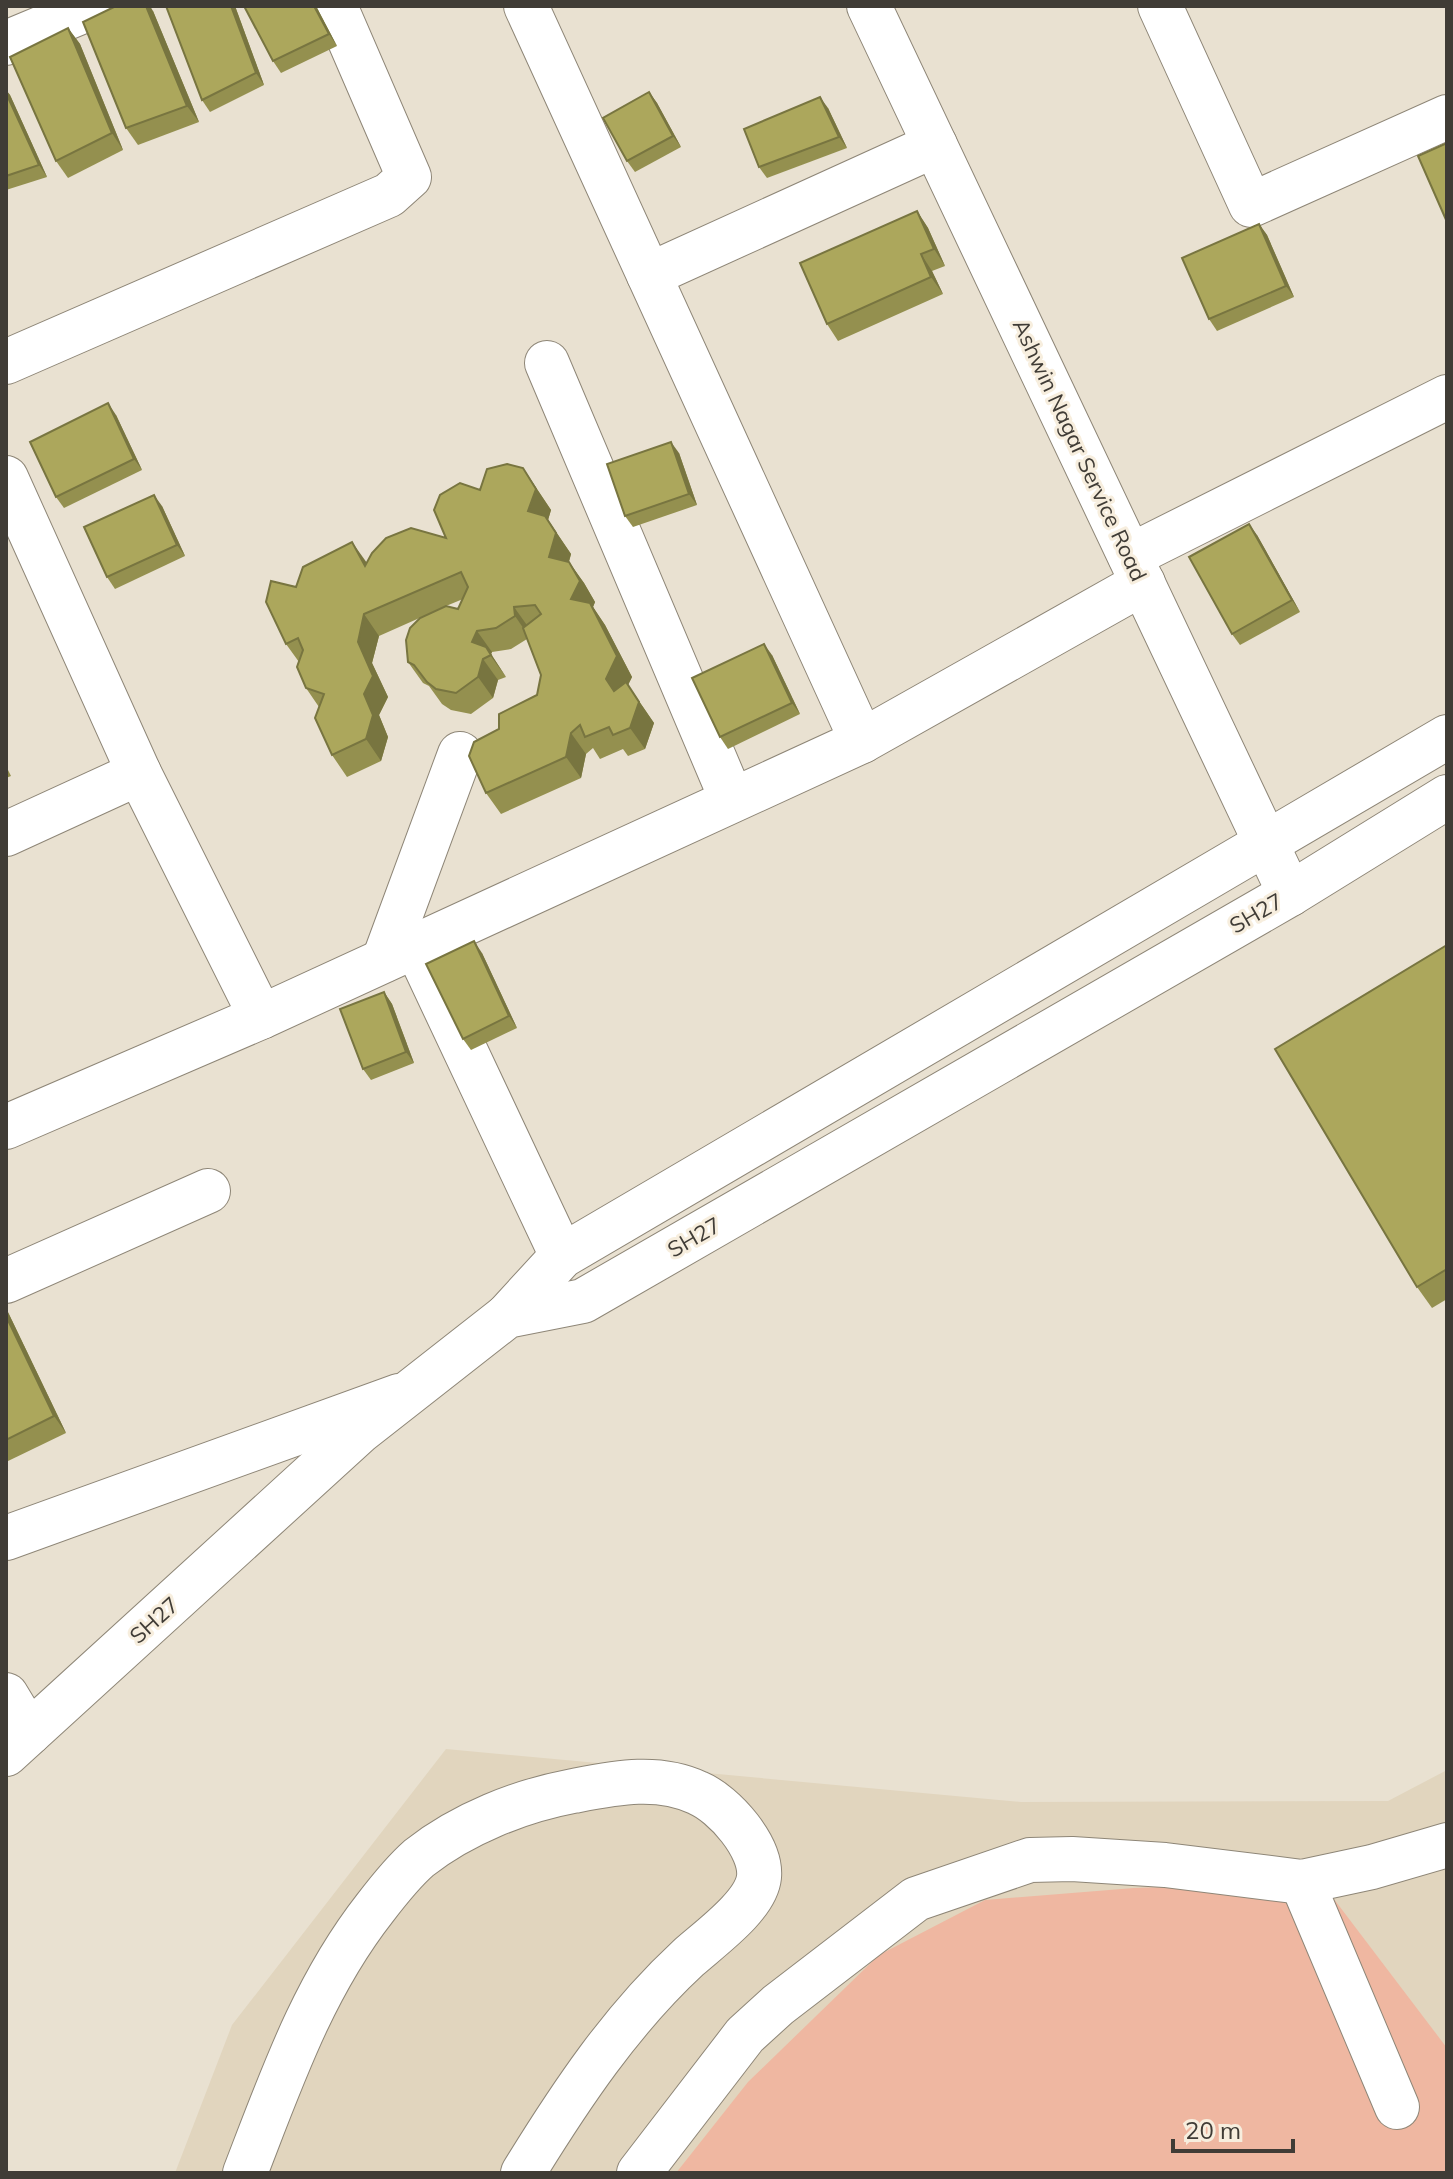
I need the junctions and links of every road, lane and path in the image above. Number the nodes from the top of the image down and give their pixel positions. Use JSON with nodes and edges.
{"nodes":[{"id":1,"x":95,"y":6,"type":"edge"},
{"id":2,"x":335,"y":6,"type":"edge"},
{"id":3,"x":526,"y":6,"type":"edge"},
{"id":4,"x":869,"y":6,"type":"edge"},
{"id":5,"x":1160,"y":6,"type":"edge"},
{"id":6,"x":6,"y":43,"type":"edge"},
{"id":7,"x":1447,"y":117,"type":"edge"},
{"id":8,"x":935,"y":145,"type":"junction"},
{"id":9,"x":649,"y":275,"type":"junction"},
{"id":10,"x":6,"y":362,"type":"edge"},
{"id":11,"x":547,"y":363,"type":"dead end"},
{"id":12,"x":1447,"y":397,"type":"edge"},
{"id":13,"x":6,"y":478,"type":"edge"},
{"id":14,"x":1136,"y":569,"type":"junction"},
{"id":15,"x":1447,"y":737,"type":"edge"},
{"id":16,"x":862,"y":741,"type":"junction"},
{"id":17,"x":460,"y":754,"type":"dead end"},
{"id":18,"x":139,"y":773,"type":"junction"},
{"id":19,"x":1447,"y":797,"type":"edge"},
{"id":20,"x":732,"y":800,"type":"junction"},
{"id":21,"x":6,"y":834,"type":"edge"},
{"id":22,"x":1266,"y":843,"type":"junction"},
{"id":23,"x":1290,"y":894,"type":"junction"},
{"id":24,"x":400,"y":953,"type":"junction"},
{"id":25,"x":261,"y":1017,"type":"junction"},
{"id":26,"x":6,"y":1127,"type":"edge"},
{"id":27,"x":208,"y":1191,"type":"dead end"},
{"id":28,"x":562,"y":1256,"type":"junction"},
{"id":29,"x":6,"y":1281,"type":"edge"},
{"id":30,"x":507,"y":1316,"type":"junction"},
{"id":31,"x":410,"y":1392,"type":"junction"},
{"id":32,"x":6,"y":1538,"type":"edge"},
{"id":33,"x":6,"y":1695,"type":"edge"},
{"id":34,"x":18,"y":1744,"type":"edge"},
{"id":35,"x":1447,"y":1845,"type":"edge"},
{"id":36,"x":1302,"y":1882,"type":"junction"},
{"id":37,"x":1397,"y":2107,"type":"dead end"},
{"id":38,"x":245,"y":2173,"type":"edge"},
{"id":39,"x":523,"y":2173,"type":"edge"},
{"id":40,"x":639,"y":2173,"type":"edge"}],
"edges":[{"from":1,"to":6,"type":"street"},
{"from":2,"to":10,"type":"street"},
{"from":3,"to":9,"type":"street"},
{"from":4,"to":8,"type":"street","name":"Ashwin Nagar Service Road"},
{"from":5,"to":7,"type":"street"},
{"from":8,"to":9,"type":"street"},
{"from":8,"to":14,"type":"street","name":"Ashwin Nagar Service Road"},
{"from":9,"to":16,"type":"street"},
{"from":11,"to":20,"type":"street"},
{"from":12,"to":14,"type":"street"},
{"from":13,"to":18,"type":"street"},
{"from":14,"to":16,"type":"street"},
{"from":14,"to":22,"type":"street","name":"Ashwin Nagar Service Road"},
{"from":15,"to":22,"type":"street"},
{"from":16,"to":20,"type":"street"},
{"from":17,"to":24,"type":"street"},
{"from":18,"to":21,"type":"street"},
{"from":18,"to":25,"type":"street"},
{"from":19,"to":23,"type":"street","name":"SH27","number":"SH27"},
{"from":20,"to":24,"type":"street"},
{"from":22,"to":23,"type":"street","name":"Ashwin Nagar Service Road"},
{"from":22,"to":28,"type":"street"},
{"from":23,"to":30,"type":"street","name":"SH27","number":"SH27"},
{"from":24,"to":25,"type":"street"},
{"from":24,"to":28,"type":"street"},
{"from":25,"to":26,"type":"street"},
{"from":27,"to":29,"type":"street"},
{"from":28,"to":30,"type":"street"},
{"from":30,"to":31,"type":"street","name":"SH27","number":"SH27"},
{"from":31,"to":32,"type":"street"},
{"from":31,"to":34,"type":"street","name":"SH27","number":"SH27"},
{"from":33,"to":34,"type":"street"},
{"from":35,"to":36,"type":"street"},
{"from":36,"to":37,"type":"street"},
{"from":36,"to":40,"type":"street"},
{"from":38,"to":39,"type":"street"}]}
